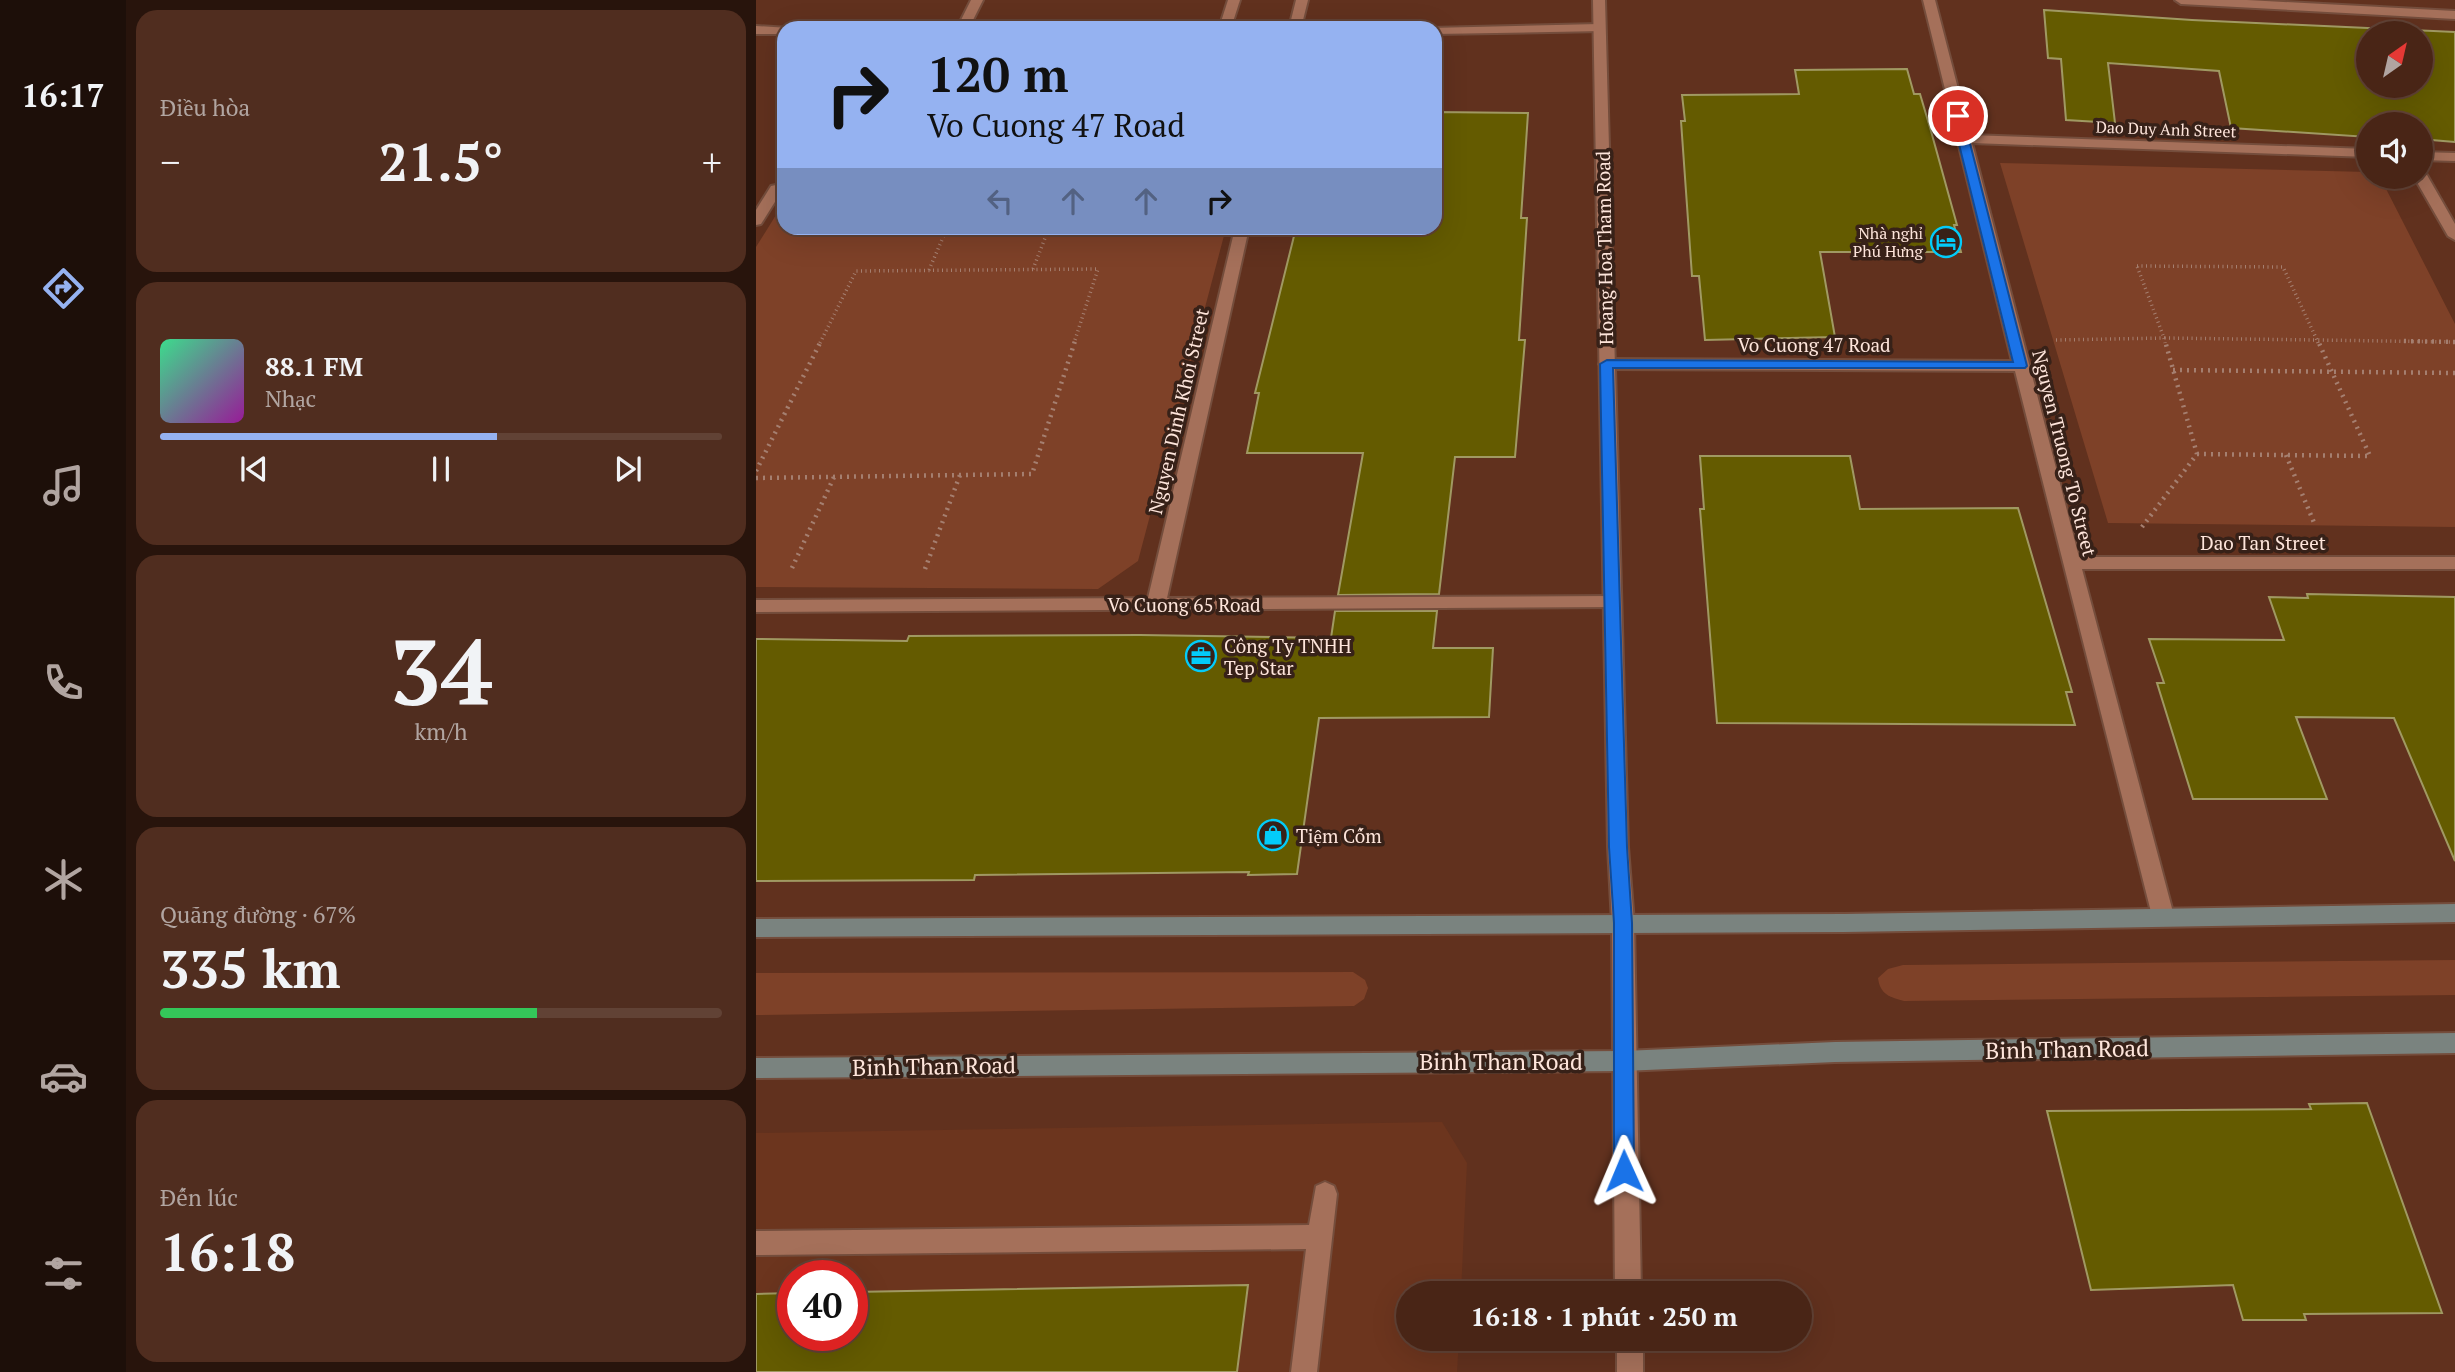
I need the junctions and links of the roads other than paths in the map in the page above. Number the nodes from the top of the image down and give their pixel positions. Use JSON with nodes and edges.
{"nodes":[{"id":1,"x":977,"y":0,"type":"edge"},
{"id":2,"x":1234,"y":0,"type":"edge"},
{"id":3,"x":1302,"y":0,"type":"edge"},
{"id":4,"x":1599,"y":0,"type":"edge"},
{"id":5,"x":1929,"y":0,"type":"edge"},
{"id":6,"x":2181,"y":0,"type":"edge"},
{"id":7,"x":2280,"y":3,"type":"edge"},
{"id":8,"x":2455,"y":15,"type":"edge"},
{"id":9,"x":966,"y":21,"type":"edge"},
{"id":10,"x":1227,"y":21,"type":"edge"},
{"id":11,"x":1298,"y":21,"type":"edge"},
{"id":12,"x":1599,"y":28,"type":"junction"},
{"id":13,"x":756,"y":30,"type":"edge"},
{"id":14,"x":777,"y":30,"type":"edge"},
{"id":15,"x":1442,"y":30,"type":"edge"},
{"id":16,"x":1963,"y":139,"type":"junction"},
{"id":17,"x":2356,"y":153,"type":"edge"},
{"id":18,"x":2433,"y":156,"type":"edge"},
{"id":19,"x":2455,"y":157,"type":"edge"},
{"id":20,"x":756,"y":189,"type":"edge"},
{"id":21,"x":777,"y":189,"type":"edge"},
{"id":22,"x":2428,"y":189,"type":"edge"},
{"id":23,"x":777,"y":193,"type":"edge"},
{"id":24,"x":756,"y":221,"type":"edge"},
{"id":25,"x":1240,"y":235,"type":"edge"},
{"id":26,"x":2455,"y":236,"type":"edge"},
{"id":27,"x":1607,"y":364,"type":"junction"},
{"id":28,"x":2021,"y":366,"type":"junction"},
{"id":29,"x":2071,"y":563,"type":"junction"},
{"id":30,"x":2455,"y":563,"type":"edge"},
{"id":31,"x":1612,"y":602,"type":"junction"},
{"id":32,"x":1156,"y":604,"type":"junction"},
{"id":33,"x":756,"y":606,"type":"edge"},
{"id":34,"x":2455,"y":913,"type":"edge"},
{"id":35,"x":2163,"y":916,"type":"junction"},
{"id":36,"x":1623,"y":923,"type":"junction"},
{"id":37,"x":756,"y":928,"type":"edge"},
{"id":38,"x":2455,"y":1042,"type":"edge"},
{"id":39,"x":1623,"y":1061,"type":"junction"},
{"id":40,"x":756,"y":1068,"type":"edge"},
{"id":41,"x":1325,"y":1194,"type":"dead end"},
{"id":42,"x":1320,"y":1237,"type":"junction"},
{"id":43,"x":756,"y":1243,"type":"edge"},
{"id":44,"x":1628,"y":1281,"type":"edge"},
{"id":45,"x":1630,"y":1351,"type":"edge"},
{"id":46,"x":1304,"y":1372,"type":"edge"},
{"id":47,"x":1630,"y":1372,"type":"edge"}],
"edges":[{"from":1,"to":9,"type":"street"},
{"from":2,"to":10,"type":"street"},
{"from":3,"to":11,"type":"street"},
{"from":4,"to":12,"type":"street","name":"Hoang Hoa Tham Road"},
{"from":5,"to":16,"type":"street","name":"Nguyen Truong To Street"},
{"from":6,"to":7,"type":"street"},
{"from":7,"to":8,"type":"street"},
{"from":12,"to":15,"type":"street"},
{"from":12,"to":27,"type":"street","name":"Hoang Hoa Tham Road"},
{"from":13,"to":14,"type":"street"},
{"from":16,"to":17,"type":"street","name":"Dao Duy Anh Street"},
{"from":16,"to":28,"type":"street","name":"Nguyen Truong To Street"},
{"from":18,"to":19,"type":"street"},
{"from":20,"to":21,"type":"street"},
{"from":22,"to":26,"type":"street"},
{"from":23,"to":24,"type":"street"},
{"from":25,"to":32,"type":"street","name":"Nguyen Dinh Khoi Street"},
{"from":27,"to":28,"type":"street","name":"Vo Cuong 47 Road"},
{"from":27,"to":31,"type":"street","name":"Hoang Hoa Tham Road"},
{"from":28,"to":29,"type":"street","name":"Nguyen Truong To Street"},
{"from":29,"to":30,"type":"street","name":"Dao Tan Street"},
{"from":29,"to":35,"type":"street","name":"Nguyen Truong To Street"},
{"from":31,"to":32,"type":"street","name":"Vo Cuong 65 Road"},
{"from":31,"to":36,"type":"street","name":"Hoang Hoa Tham Road"},
{"from":32,"to":33,"type":"street","name":"Vo Cuong 65 Road"},
{"from":34,"to":35,"type":"main road"},
{"from":35,"to":36,"type":"main road"},
{"from":36,"to":37,"type":"main road"},
{"from":36,"to":39,"type":"street","name":"Hoang Hoa Tham Road"},
{"from":38,"to":39,"type":"main road","name":"Binh Than Road"},
{"from":39,"to":40,"type":"main road","name":"Binh Than Road"},
{"from":39,"to":44,"type":"street","name":"Hoang Hoa Tham Road"},
{"from":41,"to":42,"type":"street"},
{"from":42,"to":43,"type":"street"},
{"from":42,"to":46,"type":"street"},
{"from":45,"to":47,"type":"street"}]}
